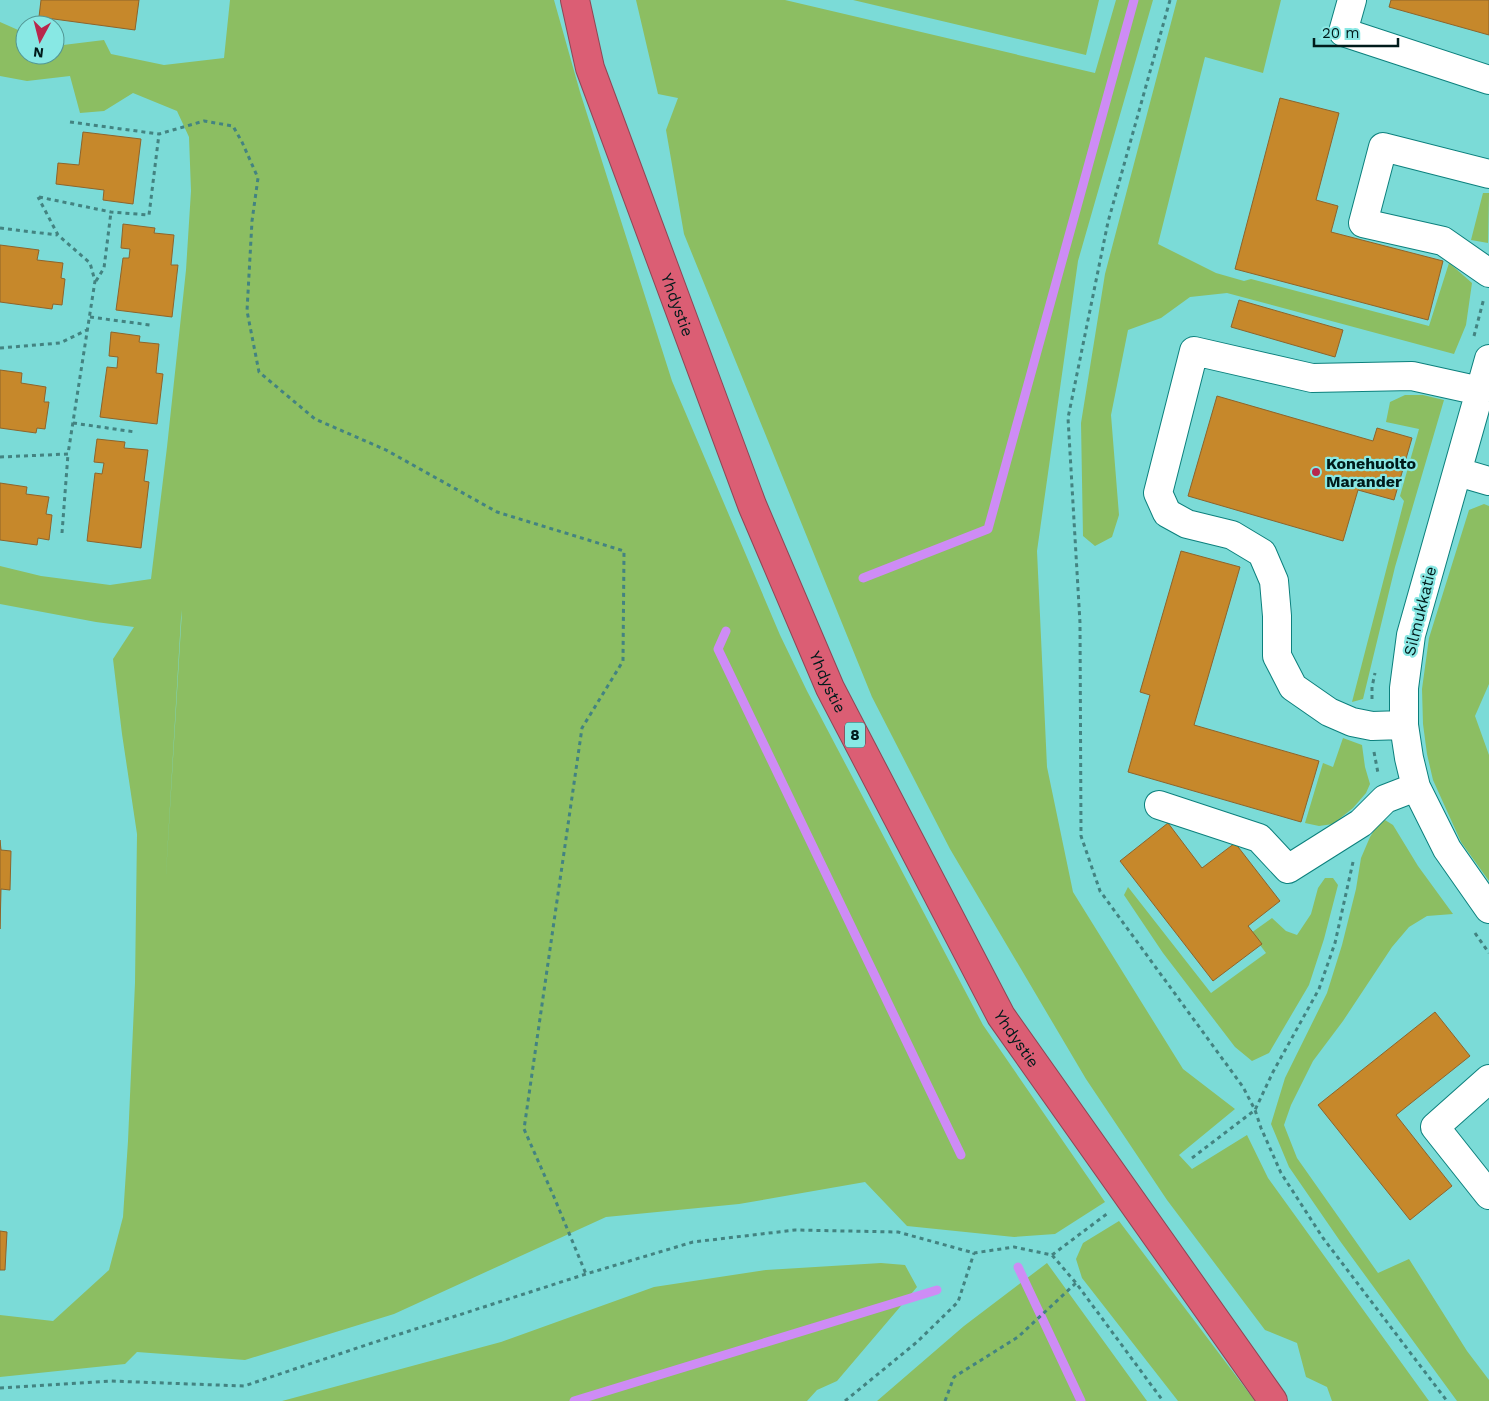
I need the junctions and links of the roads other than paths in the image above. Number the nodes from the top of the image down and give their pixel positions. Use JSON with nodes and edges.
{"nodes":[{"id":1,"x":575,"y":0,"type":"edge"},
{"id":2,"x":1352,"y":0,"type":"edge"},
{"id":3,"x":1489,"y":80,"type":"edge"},
{"id":4,"x":1489,"y":174,"type":"edge"},
{"id":5,"x":1489,"y":273,"type":"edge"},
{"id":6,"x":1489,"y":359,"type":"edge"},
{"id":7,"x":1480,"y":391,"type":"junction"},
{"id":8,"x":1458,"y":472,"type":"junction"},
{"id":9,"x":1489,"y":481,"type":"edge"},
{"id":10,"x":1404,"y":725,"type":"junction"},
{"id":11,"x":1416,"y":787,"type":"junction"},
{"id":12,"x":1159,"y":805,"type":"dead end"},
{"id":13,"x":1489,"y":909,"type":"edge"},
{"id":14,"x":1489,"y":1079,"type":"edge"},
{"id":15,"x":1489,"y":1194,"type":"edge"},
{"id":16,"x":1273,"y":1401,"type":"edge"}],
"edges":[{"from":1,"to":16,"type":"highway","name":"Yhdystie","number":"8"},
{"from":2,"to":3,"type":"street"},
{"from":4,"to":5,"type":"street"},
{"from":6,"to":7,"type":"street","name":"Silmukkatie"},
{"from":7,"to":8,"type":"street","name":"Silmukkatie"},
{"from":7,"to":10,"type":"street"},
{"from":8,"to":9,"type":"street"},
{"from":8,"to":10,"type":"street","name":"Silmukkatie"},
{"from":10,"to":11,"type":"street","name":"Silmukkatie"},
{"from":11,"to":12,"type":"street"},
{"from":11,"to":13,"type":"street","name":"Silmukkatie"},
{"from":14,"to":15,"type":"street"}]}
